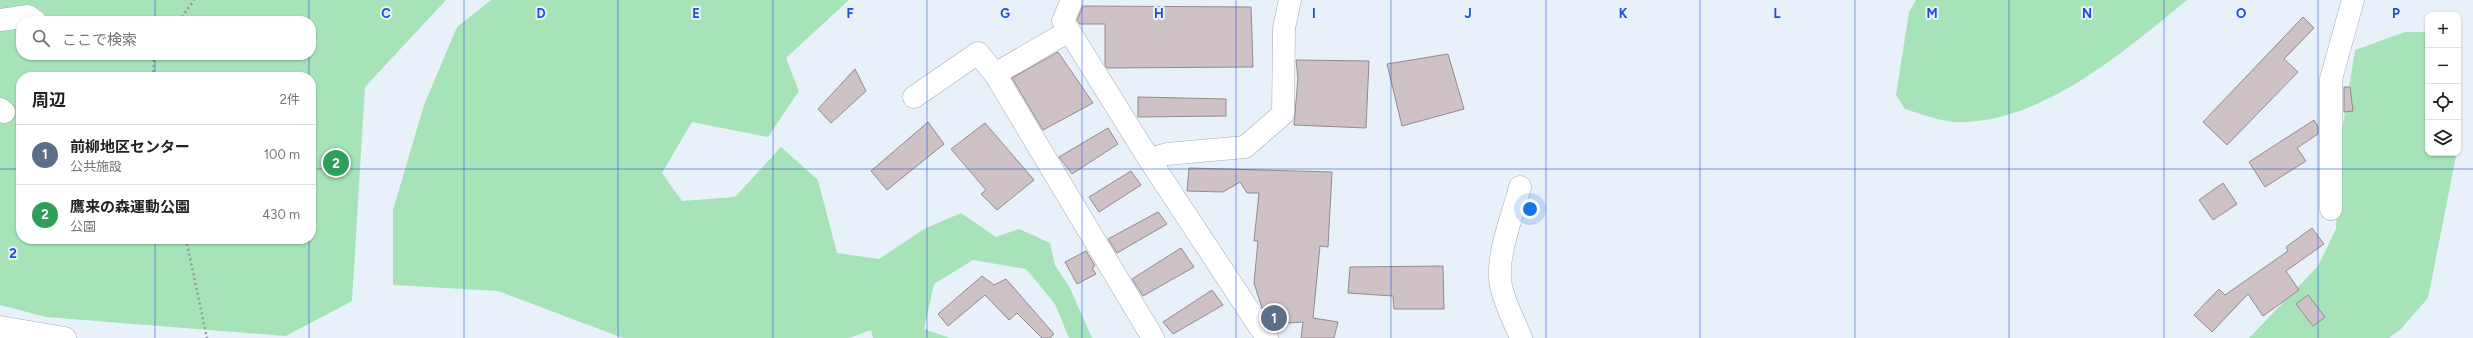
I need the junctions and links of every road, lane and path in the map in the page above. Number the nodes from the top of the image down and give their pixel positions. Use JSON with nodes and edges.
{"nodes":[{"id":1,"x":194,"y":0,"type":"edge"},
{"id":2,"x":1072,"y":0,"type":"edge"},
{"id":3,"x":1290,"y":0,"type":"edge"},
{"id":4,"x":2353,"y":0,"type":"edge"},
{"id":5,"x":183,"y":16,"type":"edge"},
{"id":6,"x":16,"y":18,"type":"edge"},
{"id":7,"x":0,"y":20,"type":"edge"},
{"id":8,"x":1069,"y":31,"type":"junction"},
{"id":9,"x":154,"y":60,"type":"edge"},
{"id":10,"x":153,"y":72,"type":"edge"},
{"id":11,"x":995,"y":74,"type":"junction"},
{"id":12,"x":914,"y":97,"type":"dead end"},
{"id":13,"x":1149,"y":159,"type":"junction"},
{"id":14,"x":1520,"y":187,"type":"dead end"},
{"id":15,"x":2331,"y":209,"type":"dead end"},
{"id":16,"x":187,"y":244,"type":"edge"},
{"id":17,"x":0,"y":327,"type":"edge"},
{"id":18,"x":28,"y":336,"type":"edge"},
{"id":19,"x":64,"y":338,"type":"edge"},
{"id":20,"x":207,"y":338,"type":"edge"},
{"id":21,"x":1153,"y":338,"type":"edge"},
{"id":22,"x":1267,"y":338,"type":"edge"},
{"id":23,"x":1521,"y":338,"type":"edge"}],
"edges":[{"from":1,"to":5,"type":"path"},
{"from":2,"to":8,"type":"street"},
{"from":3,"to":13,"type":"street"},
{"from":4,"to":15,"type":"street"},
{"from":6,"to":7,"type":"street"},
{"from":8,"to":11,"type":"street"},
{"from":8,"to":13,"type":"street"},
{"from":9,"to":10,"type":"path"},
{"from":11,"to":12,"type":"street"},
{"from":11,"to":21,"type":"street"},
{"from":13,"to":22,"type":"street"},
{"from":14,"to":23,"type":"street"},
{"from":16,"to":20,"type":"path"},
{"from":17,"to":18,"type":"street"},
{"from":18,"to":19,"type":"street"}]}
